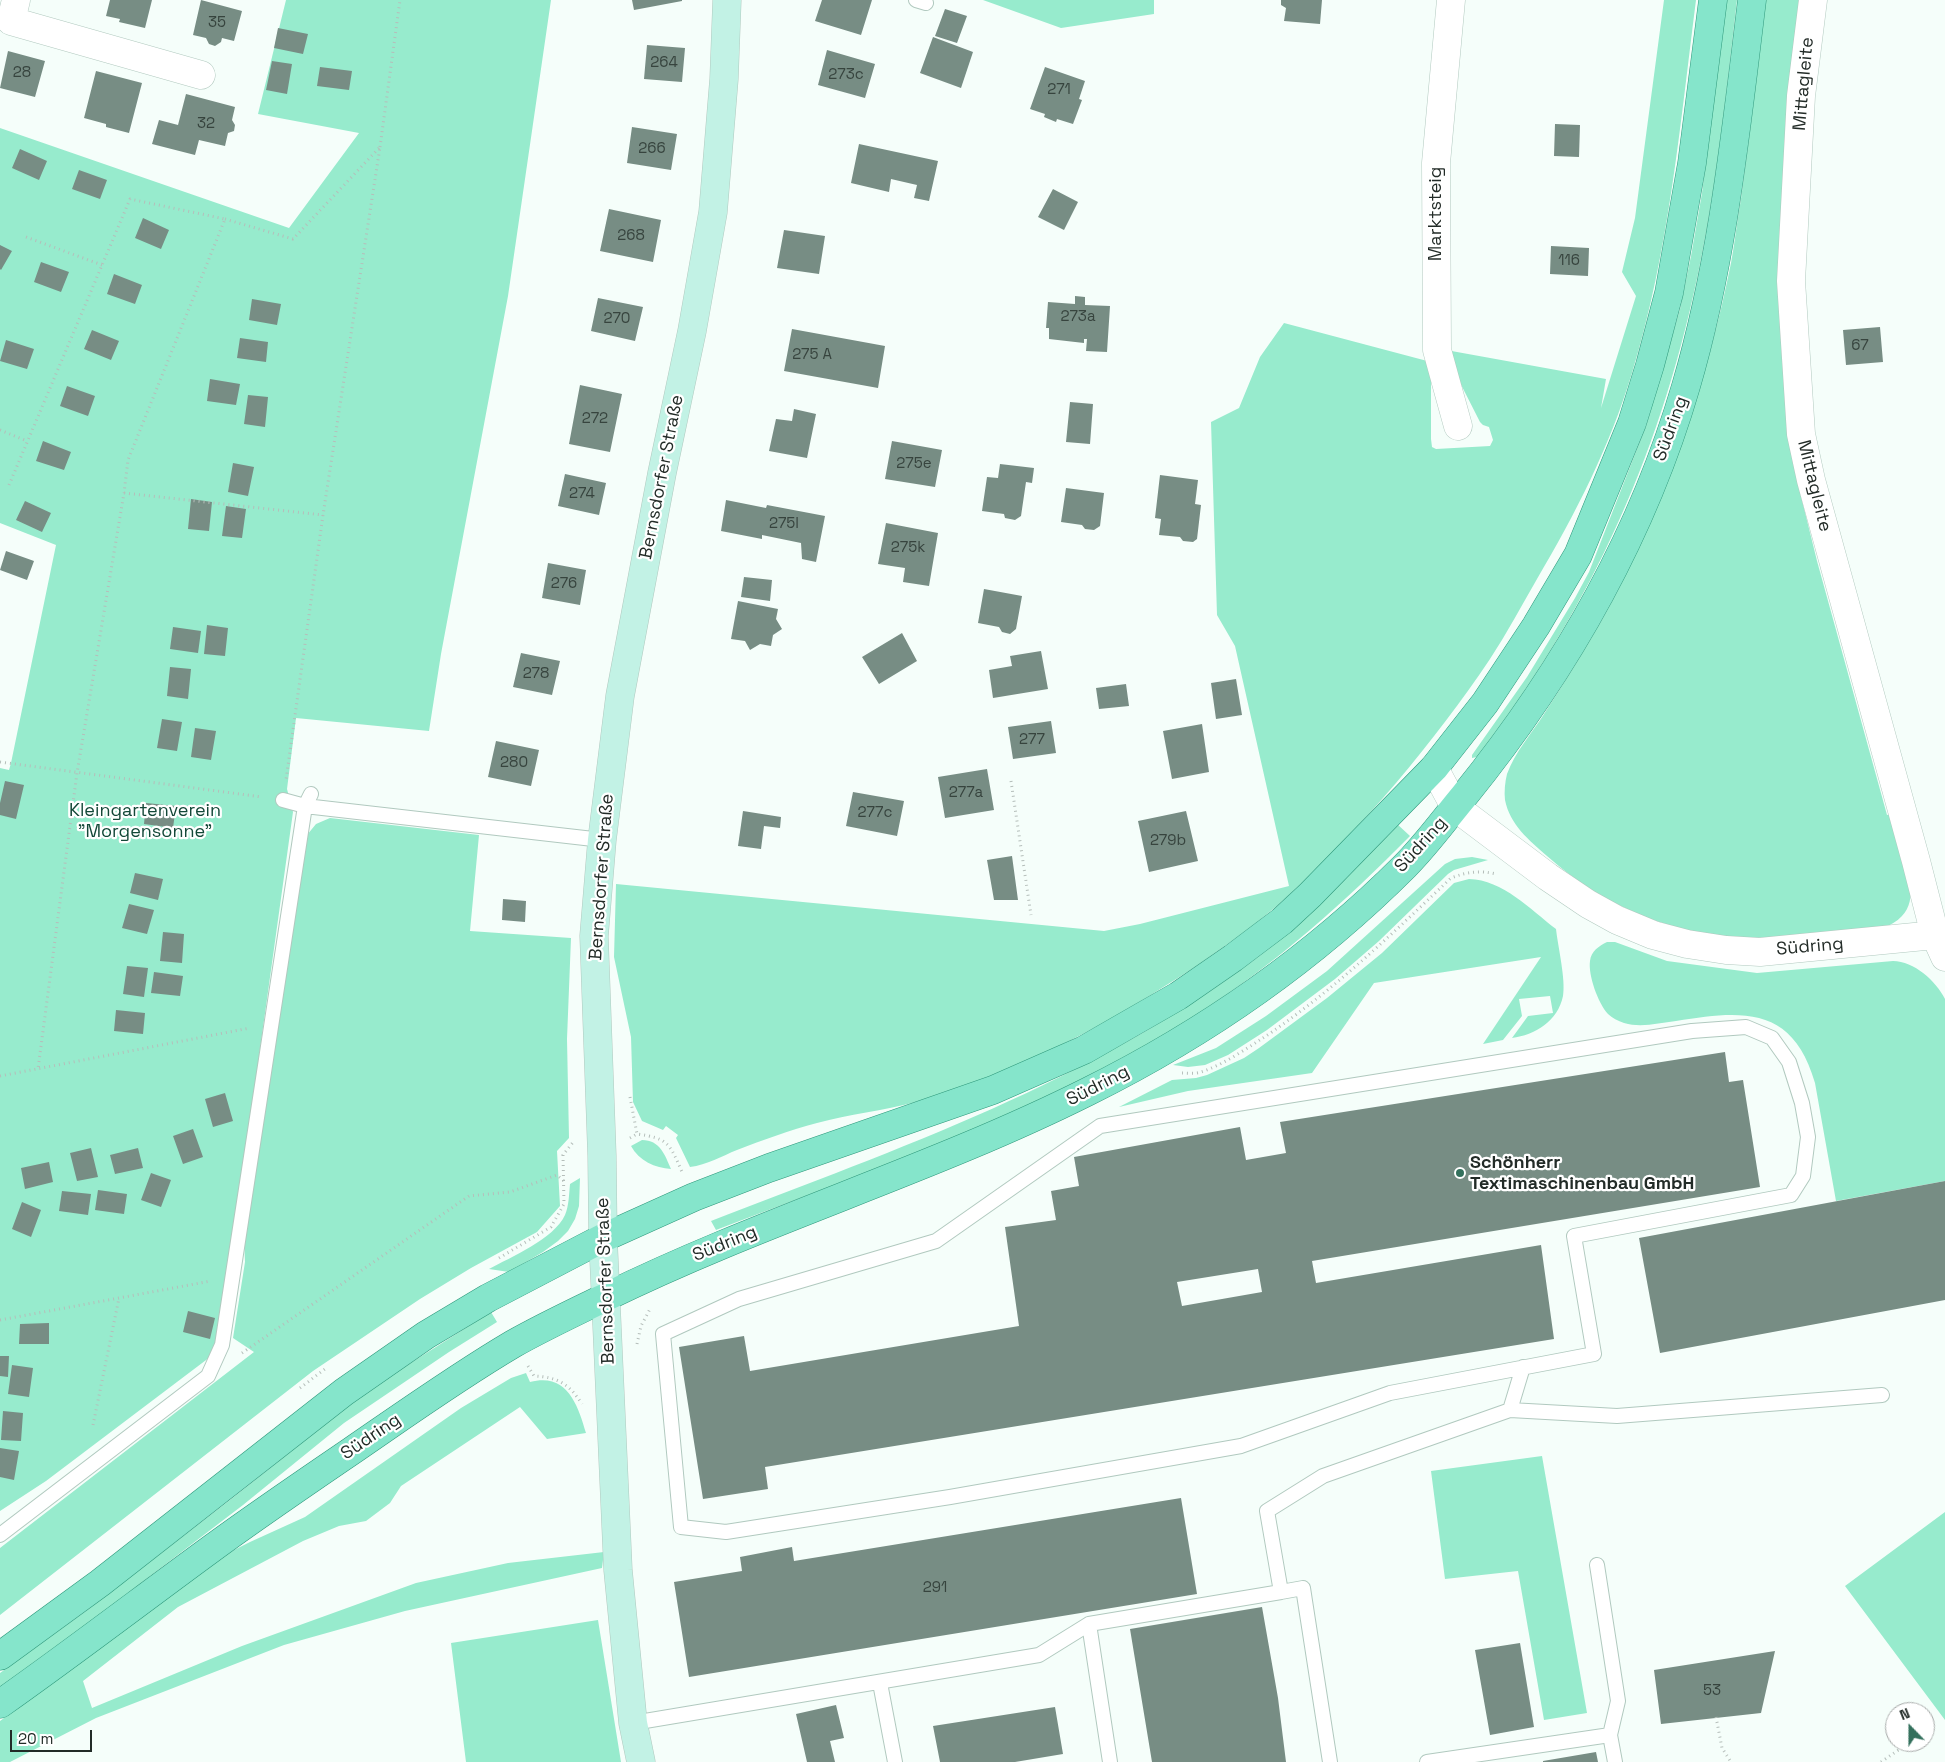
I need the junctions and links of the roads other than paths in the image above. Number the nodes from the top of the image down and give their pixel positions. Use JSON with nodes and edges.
{"nodes":[{"id":1,"x":16,"y":0,"type":"edge"},
{"id":2,"x":727,"y":0,"type":"edge"},
{"id":3,"x":1451,"y":0,"type":"edge"},
{"id":4,"x":1712,"y":0,"type":"edge"},
{"id":5,"x":1752,"y":0,"type":"edge"},
{"id":6,"x":1813,"y":0,"type":"edge"},
{"id":7,"x":201,"y":75,"type":"dead end"},
{"id":8,"x":1458,"y":426,"type":"dead end"},
{"id":9,"x":1434,"y":768,"type":"junction"},
{"id":10,"x":283,"y":800,"type":"road end"},
{"id":11,"x":308,"y":800,"type":"junction"},
{"id":12,"x":1455,"y":806,"type":"junction"},
{"id":13,"x":602,"y":840,"type":"junction"},
{"id":14,"x":1940,"y":946,"type":"edge"},
{"id":15,"x":603,"y":1238,"type":"junction"},
{"id":16,"x":607,"y":1296,"type":"junction"},
{"id":17,"x":1523,"y":1367,"type":"junction"},
{"id":18,"x":1882,"y":1395,"type":"dead end"},
{"id":19,"x":1510,"y":1410,"type":"junction"},
{"id":20,"x":0,"y":1535,"type":"edge"},
{"id":21,"x":1597,"y":1565,"type":"dead end"},
{"id":22,"x":1281,"y":1592,"type":"junction"},
{"id":23,"x":1089,"y":1624,"type":"junction"},
{"id":24,"x":0,"y":1656,"type":"edge"},
{"id":25,"x":880,"y":1683,"type":"junction"},
{"id":26,"x":0,"y":1704,"type":"edge"},
{"id":27,"x":633,"y":1723,"type":"junction"},
{"id":28,"x":1610,"y":1734,"type":"junction"},
{"id":29,"x":641,"y":1762,"type":"edge"},
{"id":30,"x":895,"y":1762,"type":"edge"},
{"id":31,"x":1110,"y":1762,"type":"edge"},
{"id":32,"x":1330,"y":1762,"type":"edge"},
{"id":33,"x":1427,"y":1762,"type":"edge"},
{"id":34,"x":1615,"y":1762,"type":"edge"}],
"edges":[{"from":1,"to":7,"type":"street"},
{"from":2,"to":13,"type":"street","name":"Bernsdorfer Straße"},
{"from":3,"to":8,"type":"street","name":"Marktsteig"},
{"from":4,"to":9,"type":"main road"},
{"from":5,"to":12,"type":"main road","name":"Südring"},
{"from":6,"to":14,"type":"street","name":"Mittagleite"},
{"from":9,"to":12,"type":"street","name":"Südring"},
{"from":9,"to":15,"type":"main road"},
{"from":10,"to":11,"type":"lane"},
{"from":11,"to":13,"type":"lane"},
{"from":11,"to":20,"type":"lane"},
{"from":12,"to":14,"type":"street","name":"Südring"},
{"from":12,"to":16,"type":"main road","name":"Südring"},
{"from":13,"to":15,"type":"street","name":"Bernsdorfer Straße"},
{"from":15,"to":16,"type":"street","name":"Bernsdorfer Straße"},
{"from":15,"to":24,"type":"main road"},
{"from":16,"to":26,"type":"main road","name":"Südring"},
{"from":16,"to":27,"type":"street","name":"Bernsdorfer Straße"},
{"from":17,"to":17,"type":"lane"},
{"from":17,"to":19,"type":"lane"},
{"from":18,"to":19,"type":"lane"},
{"from":19,"to":22,"type":"lane"},
{"from":21,"to":28,"type":"lane"},
{"from":22,"to":23,"type":"lane"},
{"from":22,"to":32,"type":"lane"},
{"from":23,"to":25,"type":"lane"},
{"from":23,"to":31,"type":"lane"},
{"from":25,"to":27,"type":"lane"},
{"from":25,"to":30,"type":"lane"},
{"from":27,"to":29,"type":"street","name":"Bernsdorfer Straße"},
{"from":28,"to":33,"type":"lane"},
{"from":28,"to":34,"type":"lane"}]}
